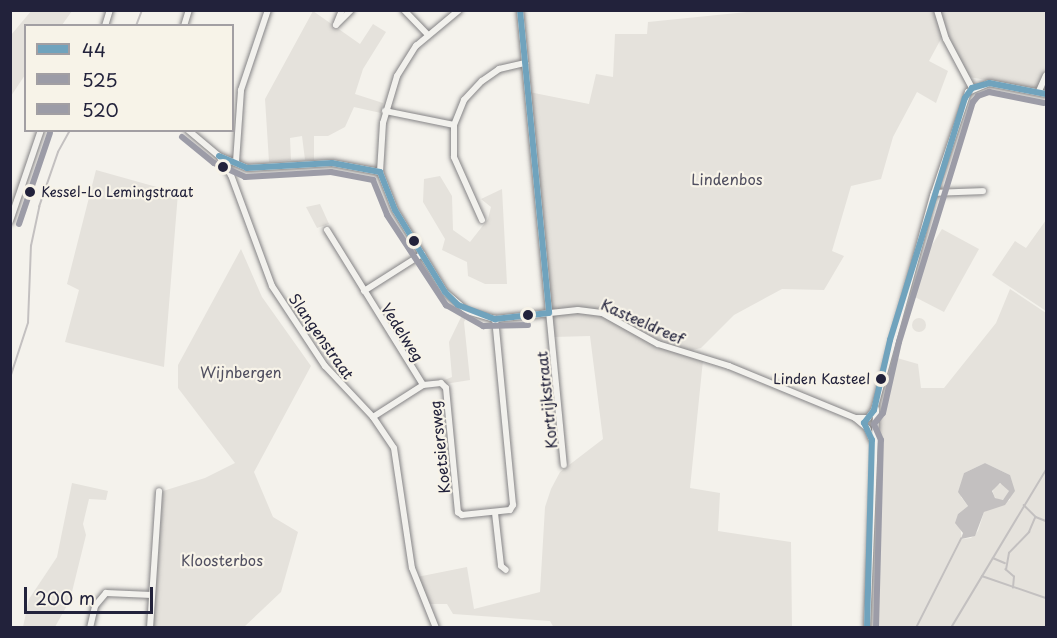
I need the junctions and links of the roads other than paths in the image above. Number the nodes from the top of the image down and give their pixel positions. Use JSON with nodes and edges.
{"nodes":[{"id":1,"x":268,"y":10,"type":"edge"},
{"id":2,"x":342,"y":10,"type":"edge"},
{"id":3,"x":351,"y":10,"type":"edge"},
{"id":4,"x":404,"y":10,"type":"edge"},
{"id":5,"x":459,"y":10,"type":"edge"},
{"id":6,"x":520,"y":10,"type":"edge"},
{"id":7,"x":937,"y":10,"type":"edge"},
{"id":8,"x":427,"y":34,"type":"junction"},
{"id":9,"x":525,"y":63,"type":"junction"},
{"id":10,"x":1047,"y":75,"type":"edge"},
{"id":11,"x":972,"y":88,"type":"junction"},
{"id":12,"x":1039,"y":91,"type":"junction"},
{"id":13,"x":1047,"y":94,"type":"edge"},
{"id":14,"x":385,"y":111,"type":"junction"},
{"id":15,"x":454,"y":125,"type":"junction"},
{"id":16,"x":40,"y":132,"type":"edge"},
{"id":17,"x":190,"y":132,"type":"edge"},
{"id":18,"x":219,"y":156,"type":"junction"},
{"id":19,"x":238,"y":164,"type":"junction"},
{"id":20,"x":380,"y":172,"type":"junction"},
{"id":21,"x":235,"y":183,"type":"junction"},
{"id":22,"x":983,"y":191,"type":"dead end"},
{"id":23,"x":934,"y":193,"type":"junction"},
{"id":24,"x":482,"y":220,"type":"dead end"},
{"id":25,"x":10,"y":221,"type":"edge"},
{"id":26,"x":327,"y":230,"type":"dead end"},
{"id":27,"x":422,"y":254,"type":"junction"},
{"id":28,"x":364,"y":291,"type":"junction"},
{"id":29,"x":549,"y":313,"type":"junction"},
{"id":30,"x":495,"y":319,"type":"junction"},
{"id":31,"x":423,"y":385,"type":"junction"},
{"id":32,"x":374,"y":417,"type":"junction"},
{"id":33,"x":869,"y":422,"type":"junction"},
{"id":34,"x":564,"y":465,"type":"dead end"},
{"id":35,"x":159,"y":491,"type":"dead end"},
{"id":36,"x":495,"y":513,"type":"junction"},
{"id":37,"x":506,"y":570,"type":"dead end"},
{"id":38,"x":152,"y":595,"type":"junction"},
{"id":39,"x":90,"y":627,"type":"edge"},
{"id":40,"x":150,"y":627,"type":"edge"},
{"id":41,"x":436,"y":627,"type":"edge"},
{"id":42,"x":867,"y":627,"type":"edge"}],
"edges":[{"from":1,"to":19,"type":"street"},
{"from":2,"to":3,"type":"street"},
{"from":4,"to":8,"type":"street"},
{"from":5,"to":8,"type":"street"},
{"from":6,"to":9,"type":"street","name":"Kortrijkstraat"},
{"from":7,"to":11,"type":"street"},
{"from":8,"to":14,"type":"street"},
{"from":9,"to":15,"type":"street"},
{"from":9,"to":29,"type":"street","name":"Kortrijkstraat"},
{"from":10,"to":12,"type":"street"},
{"from":11,"to":12,"type":"street"},
{"from":11,"to":23,"type":"street"},
{"from":12,"to":13,"type":"street"},
{"from":14,"to":15,"type":"street"},
{"from":14,"to":20,"type":"street"},
{"from":15,"to":24,"type":"street"},
{"from":16,"to":25,"type":"street"},
{"from":17,"to":18,"type":"street","name":"Slangenstraat"},
{"from":18,"to":19,"type":"street"},
{"from":18,"to":21,"type":"street","name":"Slangenstraat"},
{"from":19,"to":20,"type":"street"},
{"from":19,"to":21,"type":"street"},
{"from":20,"to":27,"type":"street","name":"Kasteeldreef"},
{"from":21,"to":32,"type":"street","name":"Slangenstraat"},
{"from":22,"to":23,"type":"street"},
{"from":23,"to":33,"type":"street"},
{"from":26,"to":28,"type":"street","name":"Vedelweg"},
{"from":27,"to":28,"type":"street"},
{"from":27,"to":30,"type":"street","name":"Kasteeldreef"},
{"from":28,"to":31,"type":"street","name":"Vedelweg"},
{"from":29,"to":30,"type":"street","name":"Kasteeldreef"},
{"from":29,"to":33,"type":"street","name":"Kasteeldreef"},
{"from":29,"to":34,"type":"street","name":"Kortrijkstraat"},
{"from":30,"to":36,"type":"street"},
{"from":31,"to":32,"type":"street","name":"Koetsiersweg"},
{"from":31,"to":36,"type":"street","name":"Koetsiersweg"},
{"from":32,"to":41,"type":"street","name":"Slangenstraat"},
{"from":33,"to":42,"type":"street"},
{"from":35,"to":38,"type":"street"},
{"from":36,"to":37,"type":"street"},
{"from":38,"to":39,"type":"street"},
{"from":38,"to":40,"type":"street"}]}
